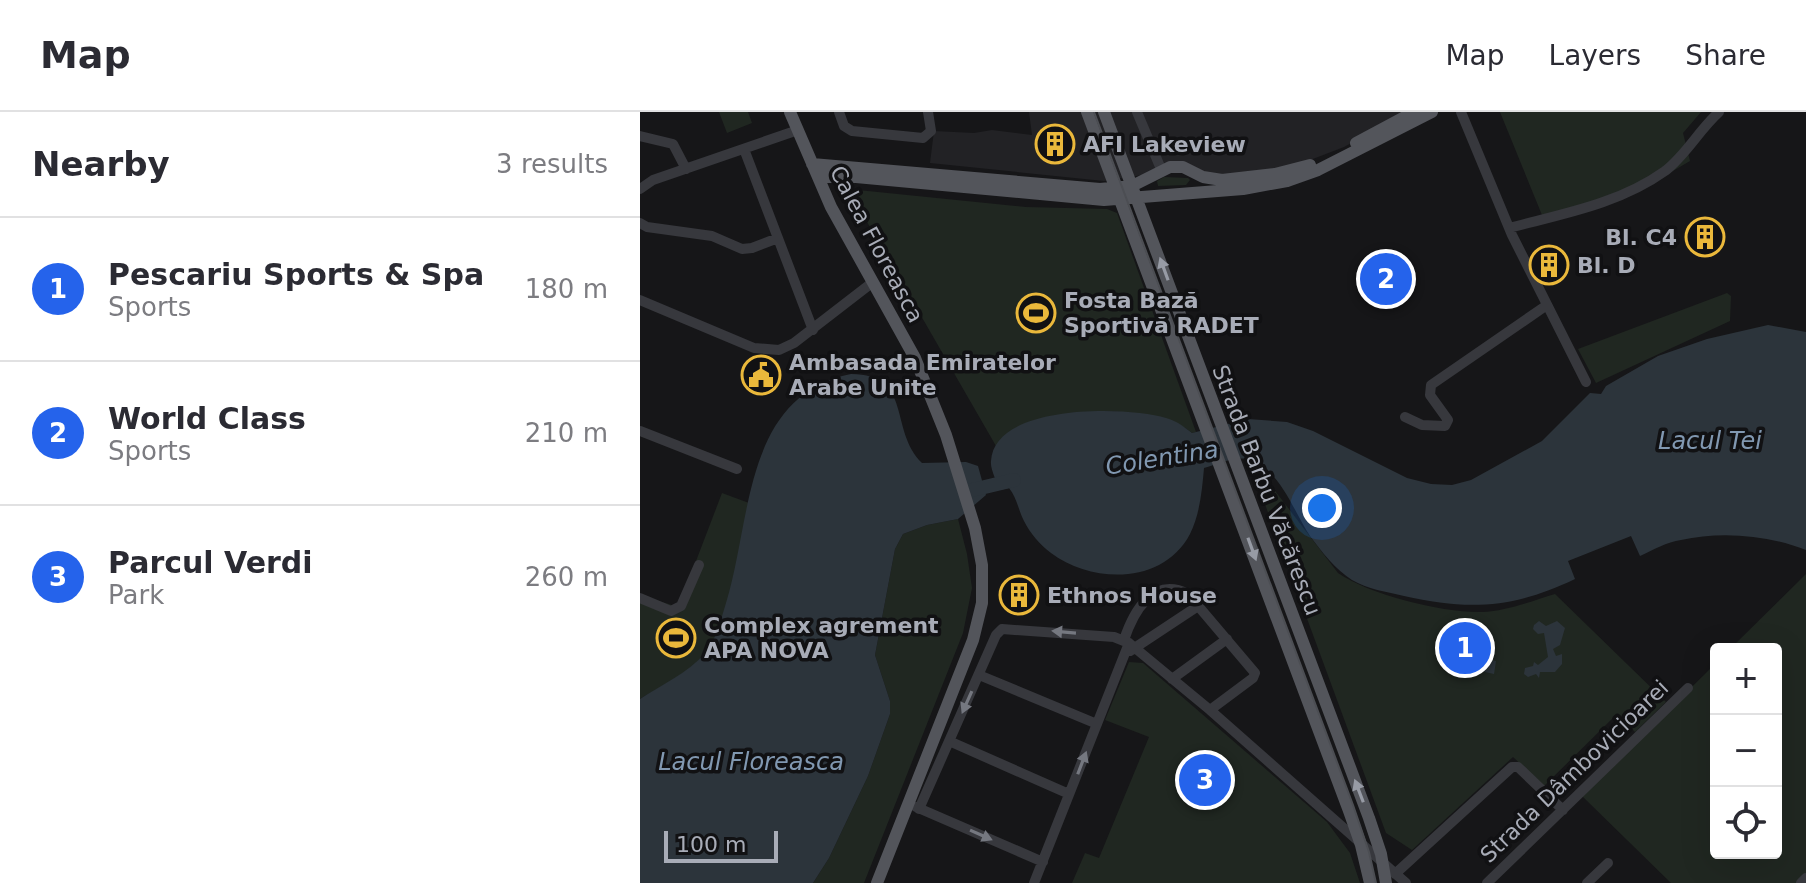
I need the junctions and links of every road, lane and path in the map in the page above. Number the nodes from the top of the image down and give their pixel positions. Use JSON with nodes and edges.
{"nodes":[{"id":1,"x":791,"y":112,"type":"edge"},
{"id":2,"x":839,"y":112,"type":"edge"},
{"id":3,"x":928,"y":112,"type":"edge"},
{"id":4,"x":1087,"y":112,"type":"edge"},
{"id":5,"x":1104,"y":112,"type":"edge"},
{"id":6,"x":1137,"y":112,"type":"edge"},
{"id":7,"x":1414,"y":112,"type":"edge"},
{"id":8,"x":1432,"y":112,"type":"edge"},
{"id":9,"x":1461,"y":112,"type":"edge"},
{"id":10,"x":1719,"y":112,"type":"edge"},
{"id":11,"x":798,"y":130,"type":"junction"},
{"id":12,"x":640,"y":136,"type":"edge"},
{"id":13,"x":744,"y":149,"type":"junction"},
{"id":14,"x":812,"y":164,"type":"junction"},
{"id":15,"x":686,"y":169,"type":"junction"},
{"id":16,"x":1161,"y":169,"type":"junction"},
{"id":17,"x":1194,"y":172,"type":"junction"},
{"id":18,"x":818,"y":177,"type":"junction"},
{"id":19,"x":853,"y":177,"type":"junction"},
{"id":20,"x":640,"y":189,"type":"edge"},
{"id":21,"x":1134,"y":192,"type":"junction"},
{"id":22,"x":1117,"y":194,"type":"junction"},
{"id":23,"x":1172,"y":194,"type":"junction"},
{"id":24,"x":831,"y":207,"type":"junction"},
{"id":25,"x":640,"y":223,"type":"edge"},
{"id":26,"x":1509,"y":228,"type":"junction"},
{"id":27,"x":778,"y":238,"type":"junction"},
{"id":28,"x":873,"y":282,"type":"junction"},
{"id":29,"x":640,"y":300,"type":"edge"},
{"id":30,"x":1547,"y":305,"type":"junction"},
{"id":31,"x":813,"y":330,"type":"junction"},
{"id":32,"x":1586,"y":382,"type":"dead end"},
{"id":33,"x":1405,"y":417,"type":"dead end"},
{"id":34,"x":640,"y":431,"type":"edge"},
{"id":35,"x":737,"y":469,"type":"dead end"},
{"id":36,"x":699,"y":565,"type":"dead end"},
{"id":37,"x":640,"y":598,"type":"edge"},
{"id":38,"x":1198,"y":606,"type":"junction"},
{"id":39,"x":1227,"y":639,"type":"junction"},
{"id":40,"x":1128,"y":646,"type":"junction"},
{"id":41,"x":979,"y":675,"type":"junction"},
{"id":42,"x":1172,"y":679,"type":"junction"},
{"id":43,"x":1688,"y":688,"type":"dead end"},
{"id":44,"x":1210,"y":710,"type":"junction"},
{"id":45,"x":1097,"y":724,"type":"junction"},
{"id":46,"x":949,"y":741,"type":"junction"},
{"id":47,"x":1069,"y":794,"type":"junction"},
{"id":48,"x":1343,"y":794,"type":"junction"},
{"id":49,"x":915,"y":803,"type":"junction"},
{"id":50,"x":1322,"y":809,"type":"junction"},
{"id":51,"x":1563,"y":810,"type":"junction"},
{"id":52,"x":1361,"y":845,"type":"junction"},
{"id":53,"x":1043,"y":862,"type":"junction"},
{"id":54,"x":1608,"y":863,"type":"dead end"},
{"id":55,"x":1384,"y":865,"type":"junction"},
{"id":56,"x":1391,"y":878,"type":"edge"},
{"id":57,"x":1806,"y":878,"type":"edge"},
{"id":58,"x":880,"y":882,"type":"edge"},
{"id":59,"x":1034,"y":883,"type":"edge"},
{"id":60,"x":1370,"y":883,"type":"edge"},
{"id":61,"x":1406,"y":883,"type":"edge"},
{"id":62,"x":1487,"y":883,"type":"edge"},
{"id":63,"x":1587,"y":883,"type":"edge"},
{"id":64,"x":1801,"y":883,"type":"edge"}],
"edges":[{"from":1,"to":11,"type":"main road","name":"Calea Floreasca"},
{"from":2,"to":3,"type":"street"},
{"from":4,"to":22,"type":"main road","name":"Strada Barbu Văcărescu"},
{"from":5,"to":21,"type":"main road","name":"Strada Barbu Văcărescu"},
{"from":6,"to":16,"type":"street"},
{"from":7,"to":17,"type":"main road"},
{"from":8,"to":23,"type":"main road"},
{"from":9,"to":26,"type":"street"},
{"from":10,"to":26,"type":"street"},
{"from":11,"to":13,"type":"street"},
{"from":11,"to":14,"type":"main road","name":"Calea Floreasca"},
{"from":12,"to":15,"type":"street"},
{"from":13,"to":15,"type":"street"},
{"from":13,"to":27,"type":"street"},
{"from":14,"to":18,"type":"main road","name":"Calea Floreasca"},
{"from":14,"to":22,"type":"main road"},
{"from":15,"to":20,"type":"street"},
{"from":16,"to":17,"type":"main road"},
{"from":16,"to":21,"type":"main road"},
{"from":17,"to":23,"type":"main road"},
{"from":18,"to":19,"type":"main road"},
{"from":18,"to":24,"type":"main road","name":"Calea Floreasca"},
{"from":19,"to":22,"type":"main road"},
{"from":19,"to":24,"type":"main road"},
{"from":21,"to":22,"type":"main road"},
{"from":21,"to":23,"type":"main road"},
{"from":55,"to":21,"type":"main road","name":"Strada Barbu Văcărescu","one_way":true},
{"from":22,"to":48,"type":"main road","name":"Strada Barbu Văcărescu","one_way":true},
{"from":24,"to":28,"type":"main road","name":"Calea Floreasca"},
{"from":25,"to":27,"type":"street"},
{"from":26,"to":30,"type":"street"},
{"from":27,"to":31,"type":"street"},
{"from":28,"to":31,"type":"street"},
{"from":28,"to":49,"type":"main road","name":"Calea Floreasca"},
{"from":29,"to":31,"type":"street"},
{"from":30,"to":32,"type":"street"},
{"from":30,"to":33,"type":"street"},
{"from":34,"to":35,"type":"street"},
{"from":36,"to":37,"type":"street"},
{"from":38,"to":39,"type":"street"},
{"from":38,"to":40,"type":"street"},
{"from":38,"to":40,"type":"street"},
{"from":39,"to":42,"type":"street"},
{"from":39,"to":44,"type":"street"},
{"from":40,"to":41,"type":"street","name":"Calea Floreasca","one_way":true},
{"from":40,"to":42,"type":"street"},
{"from":40,"to":45,"type":"street"},
{"from":41,"to":45,"type":"street"},
{"from":41,"to":46,"type":"street","name":"Calea Floreasca","one_way":true},
{"from":42,"to":44,"type":"street"},
{"from":43,"to":51,"type":"street","name":"Strada Dâmbovicioarei"},
{"from":44,"to":50,"type":"street"},
{"from":47,"to":45,"type":"street","one_way":true},
{"from":46,"to":47,"type":"street"},
{"from":46,"to":49,"type":"street","name":"Calea Floreasca"},
{"from":47,"to":53,"type":"street"},
{"from":48,"to":50,"type":"street"},
{"from":48,"to":52,"type":"main road","name":"Strada Barbu Văcărescu"},
{"from":49,"to":53,"type":"street","one_way":true},
{"from":49,"to":58,"type":"main road","name":"Calea Floreasca"},
{"from":50,"to":52,"type":"street"},
{"from":51,"to":56,"type":"street"},
{"from":51,"to":62,"type":"street","name":"Strada Dâmbovicioarei"},
{"from":52,"to":55,"type":"street"},
{"from":52,"to":60,"type":"main road","name":"Strada Barbu Văcărescu"},
{"from":53,"to":59,"type":"street"},
{"from":54,"to":63,"type":"street"},
{"from":55,"to":56,"type":"main road","name":"Strada Barbu Văcărescu"},
{"from":56,"to":61,"type":"street"},
{"from":57,"to":64,"type":"street"}]}
